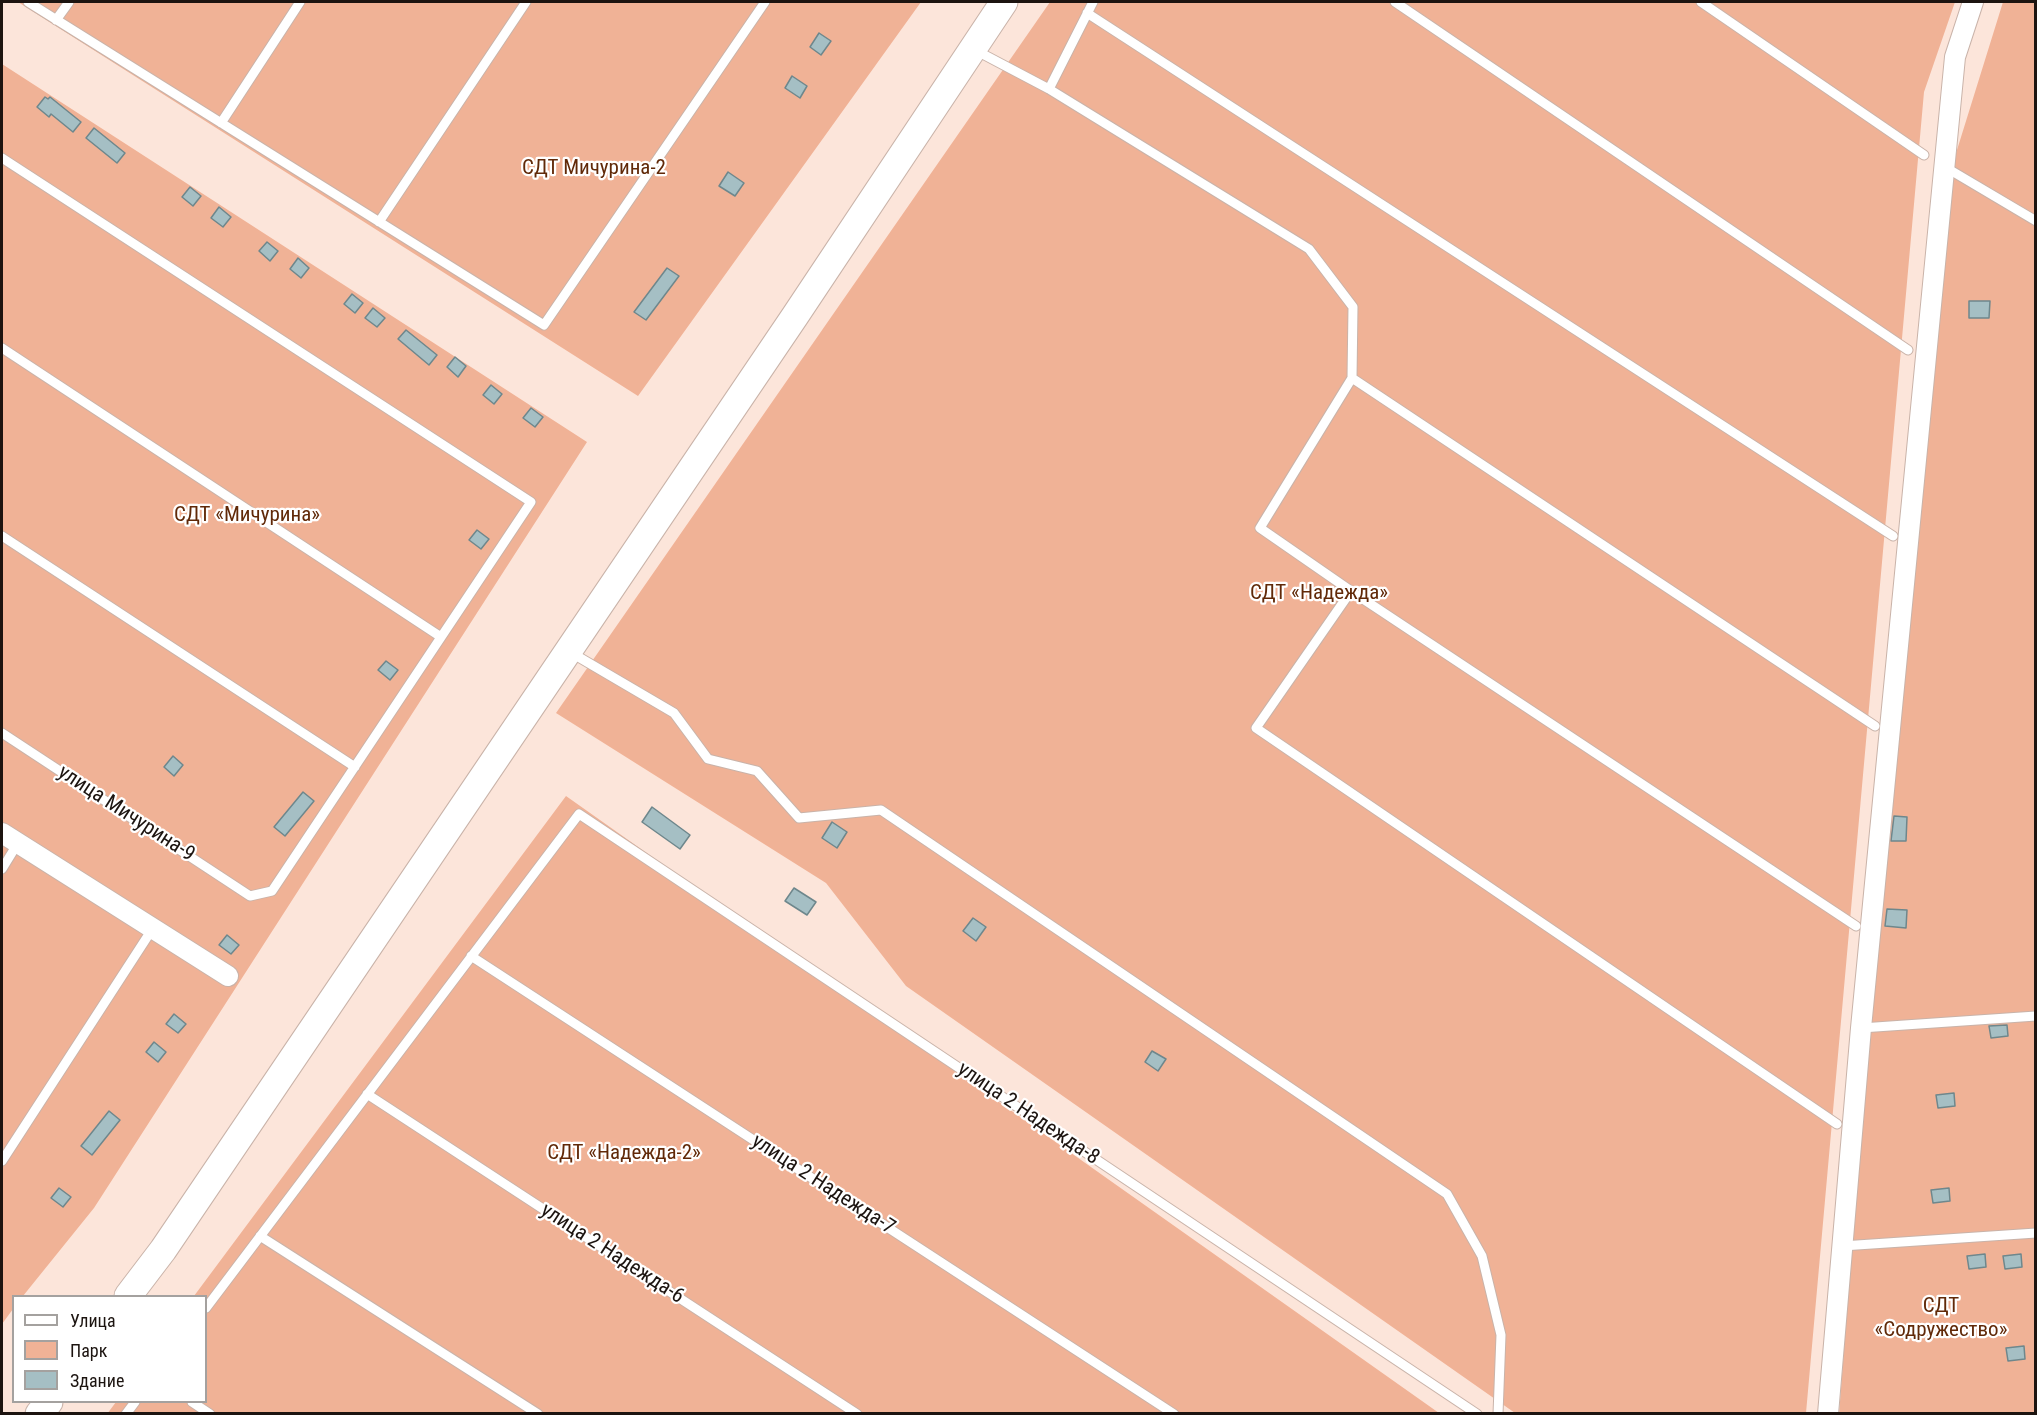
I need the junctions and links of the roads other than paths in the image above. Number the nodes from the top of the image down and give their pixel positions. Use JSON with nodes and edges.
{"nodes":[{"id":1,"x":28,"y":2,"type":"edge"},
{"id":2,"x":69,"y":2,"type":"edge"},
{"id":3,"x":300,"y":2,"type":"edge"},
{"id":4,"x":526,"y":2,"type":"edge"},
{"id":5,"x":765,"y":2,"type":"edge"},
{"id":6,"x":1004,"y":2,"type":"edge"},
{"id":7,"x":1093,"y":2,"type":"edge"},
{"id":8,"x":1395,"y":2,"type":"edge"},
{"id":9,"x":1701,"y":2,"type":"edge"},
{"id":10,"x":1973,"y":2,"type":"edge"},
{"id":11,"x":1087,"y":13,"type":"junction"},
{"id":12,"x":56,"y":20,"type":"junction"},
{"id":13,"x":973,"y":48,"type":"junction"},
{"id":14,"x":1050,"y":89,"type":"junction"},
{"id":15,"x":221,"y":123,"type":"junction"},
{"id":16,"x":1924,"y":155,"type":"dead end"},
{"id":17,"x":2,"y":158,"type":"edge"},
{"id":18,"x":1945,"y":167,"type":"junction"},
{"id":19,"x":2036,"y":220,"type":"edge"},
{"id":20,"x":379,"y":222,"type":"junction"},
{"id":21,"x":2,"y":348,"type":"edge"},
{"id":22,"x":1908,"y":350,"type":"dead end"},
{"id":23,"x":1352,"y":378,"type":"junction"},
{"id":24,"x":2,"y":536,"type":"edge"},
{"id":25,"x":1893,"y":536,"type":"dead end"},
{"id":26,"x":1351,"y":591,"type":"junction"},
{"id":27,"x":441,"y":637,"type":"junction"},
{"id":28,"x":568,"y":651,"type":"junction"},
{"id":29,"x":1875,"y":726,"type":"dead end"},
{"id":30,"x":2,"y":733,"type":"edge"},
{"id":31,"x":355,"y":767,"type":"junction"},
{"id":32,"x":10,"y":838,"type":"edge"},
{"id":33,"x":2,"y":868,"type":"edge"},
{"id":34,"x":1856,"y":926,"type":"dead end"},
{"id":35,"x":153,"y":928,"type":"junction"},
{"id":36,"x":471,"y":956,"type":"junction"},
{"id":37,"x":228,"y":976,"type":"dead end"},
{"id":38,"x":2036,"y":1016,"type":"edge"},
{"id":39,"x":1862,"y":1028,"type":"junction"},
{"id":40,"x":367,"y":1094,"type":"junction"},
{"id":41,"x":1837,"y":1124,"type":"dead end"},
{"id":42,"x":2,"y":1161,"type":"edge"},
{"id":43,"x":2036,"y":1233,"type":"edge"},
{"id":44,"x":260,"y":1236,"type":"junction"},
{"id":45,"x":1842,"y":1246,"type":"junction"},
{"id":46,"x":129,"y":1295,"type":"edge"},
{"id":47,"x":207,"y":1307,"type":"edge"},
{"id":48,"x":195,"y":1403,"type":"edge"},
{"id":49,"x":210,"y":1413,"type":"edge"},
{"id":50,"x":538,"y":1413,"type":"edge"},
{"id":51,"x":857,"y":1413,"type":"edge"},
{"id":52,"x":1174,"y":1413,"type":"edge"},
{"id":53,"x":1477,"y":1413,"type":"edge"},
{"id":54,"x":1498,"y":1413,"type":"edge"},
{"id":55,"x":1828,"y":1413,"type":"edge"}],
"edges":[{"from":1,"to":12,"type":"lane"},
{"from":2,"to":12,"type":"lane"},
{"from":3,"to":15,"type":"lane"},
{"from":4,"to":20,"type":"lane"},
{"from":5,"to":20,"type":"lane"},
{"from":6,"to":13,"type":"street"},
{"from":7,"to":11,"type":"lane"},
{"from":8,"to":22,"type":"lane"},
{"from":9,"to":16,"type":"lane"},
{"from":10,"to":18,"type":"street"},
{"from":11,"to":14,"type":"lane"},
{"from":11,"to":25,"type":"lane"},
{"from":12,"to":15,"type":"lane"},
{"from":13,"to":14,"type":"lane"},
{"from":13,"to":28,"type":"street"},
{"from":14,"to":23,"type":"lane"},
{"from":15,"to":20,"type":"lane"},
{"from":17,"to":27,"type":"lane"},
{"from":18,"to":19,"type":"lane"},
{"from":18,"to":39,"type":"street"},
{"from":21,"to":27,"type":"lane"},
{"from":23,"to":26,"type":"lane"},
{"from":23,"to":29,"type":"lane"},
{"from":24,"to":31,"type":"lane"},
{"from":26,"to":34,"type":"lane"},
{"from":26,"to":41,"type":"lane"},
{"from":27,"to":31,"type":"lane"},
{"from":28,"to":46,"type":"street"},
{"from":28,"to":54,"type":"lane"},
{"from":30,"to":31,"type":"lane","name":"улица Мичурина-9"},
{"from":32,"to":33,"type":"lane"},
{"from":32,"to":35,"type":"street"},
{"from":35,"to":37,"type":"street"},
{"from":35,"to":42,"type":"lane"},
{"from":36,"to":40,"type":"lane"},
{"from":36,"to":52,"type":"lane","name":"улица 2 Надежда-7"},
{"from":36,"to":53,"type":"lane","name":"улица 2 Надежда-8"},
{"from":38,"to":39,"type":"lane"},
{"from":39,"to":45,"type":"street"},
{"from":40,"to":44,"type":"lane"},
{"from":40,"to":51,"type":"lane","name":"улица 2 Надежда-6"},
{"from":43,"to":45,"type":"lane"},
{"from":44,"to":47,"type":"lane"},
{"from":44,"to":50,"type":"lane"},
{"from":45,"to":55,"type":"street"},
{"from":48,"to":49,"type":"lane"}]}
